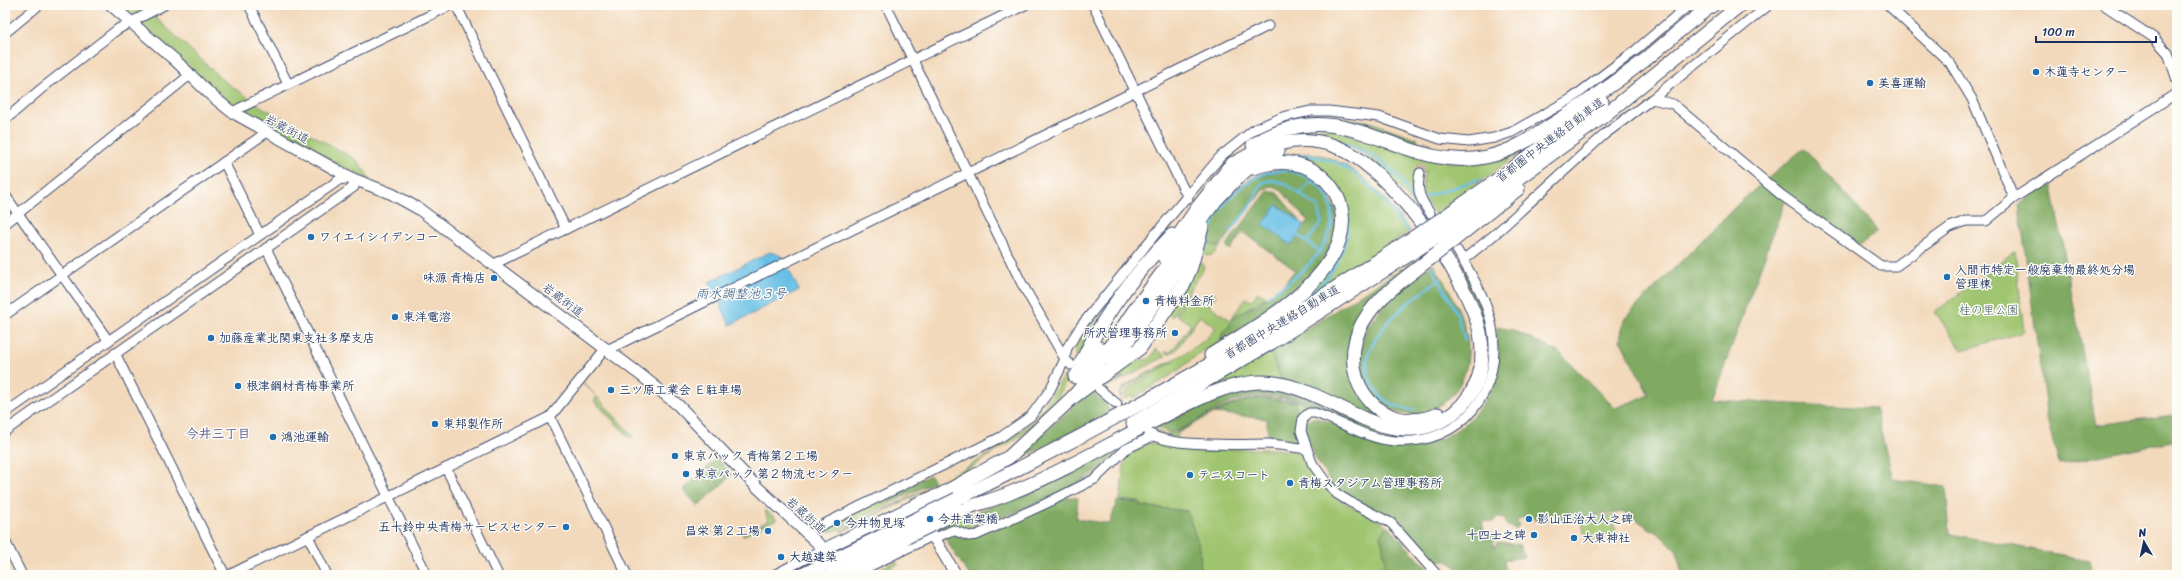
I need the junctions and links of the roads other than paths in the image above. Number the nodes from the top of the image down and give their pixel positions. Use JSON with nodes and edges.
{"nodes":[{"id":1,"x":39,"y":5,"type":"edge"},
{"id":2,"x":110,"y":5,"type":"edge"},
{"id":3,"x":164,"y":5,"type":"edge"},
{"id":4,"x":249,"y":5,"type":"edge"},
{"id":5,"x":451,"y":5,"type":"edge"},
{"id":6,"x":456,"y":5,"type":"edge"},
{"id":7,"x":886,"y":5,"type":"edge"},
{"id":8,"x":1025,"y":5,"type":"edge"},
{"id":9,"x":1093,"y":5,"type":"edge"},
{"id":10,"x":1689,"y":5,"type":"edge"},
{"id":11,"x":1713,"y":5,"type":"edge"},
{"id":12,"x":1722,"y":5,"type":"edge"},
{"id":13,"x":1740,"y":5,"type":"edge"},
{"id":14,"x":1769,"y":5,"type":"edge"},
{"id":15,"x":1888,"y":5,"type":"edge"},
{"id":16,"x":2104,"y":5,"type":"edge"},
{"id":17,"x":130,"y":22,"type":"junction"},
{"id":18,"x":1268,"y":26,"type":"dead end"},
{"id":19,"x":5,"y":33,"type":"edge"},
{"id":20,"x":912,"y":60,"type":"junction"},
{"id":21,"x":190,"y":75,"type":"junction"},
{"id":22,"x":2177,"y":80,"type":"edge"},
{"id":23,"x":288,"y":84,"type":"junction"},
{"id":24,"x":1135,"y":92,"type":"junction"},
{"id":25,"x":2177,"y":93,"type":"edge"},
{"id":26,"x":1652,"y":99,"type":"junction"},
{"id":27,"x":232,"y":112,"type":"junction"},
{"id":28,"x":5,"y":120,"type":"edge"},
{"id":29,"x":267,"y":132,"type":"junction"},
{"id":30,"x":224,"y":162,"type":"junction"},
{"id":31,"x":1227,"y":169,"type":"junction"},
{"id":32,"x":1243,"y":173,"type":"junction"},
{"id":33,"x":1420,"y":173,"type":"tunnel mouth"},
{"id":34,"x":968,"y":174,"type":"junction"},
{"id":35,"x":350,"y":178,"type":"junction"},
{"id":36,"x":5,"y":195,"type":"edge"},
{"id":37,"x":1188,"y":198,"type":"junction"},
{"id":38,"x":2014,"y":198,"type":"junction"},
{"id":39,"x":18,"y":214,"type":"junction"},
{"id":40,"x":1202,"y":216,"type":"junction"},
{"id":41,"x":5,"y":224,"type":"edge"},
{"id":42,"x":566,"y":229,"type":"junction"},
{"id":43,"x":1446,"y":230,"type":"junction"},
{"id":44,"x":260,"y":235,"type":"junction"},
{"id":45,"x":1415,"y":244,"type":"junction"},
{"id":46,"x":1195,"y":245,"type":"junction"},
{"id":47,"x":266,"y":248,"type":"junction"},
{"id":48,"x":1463,"y":260,"type":"junction"},
{"id":49,"x":494,"y":264,"type":"junction"},
{"id":50,"x":62,"y":276,"type":"junction"},
{"id":51,"x":188,"y":285,"type":"junction"},
{"id":52,"x":197,"y":297,"type":"junction"},
{"id":53,"x":5,"y":315,"type":"edge"},
{"id":54,"x":108,"y":340,"type":"junction"},
{"id":55,"x":605,"y":349,"type":"junction"},
{"id":56,"x":115,"y":353,"type":"junction"},
{"id":57,"x":1070,"y":367,"type":"junction"},
{"id":58,"x":1106,"y":372,"type":"junction"},
{"id":59,"x":1096,"y":385,"type":"junction"},
{"id":60,"x":32,"y":394,"type":"junction"},
{"id":61,"x":1072,"y":398,"type":"junction"},
{"id":62,"x":1117,"y":404,"type":"dead end"},
{"id":63,"x":40,"y":406,"type":"junction"},
{"id":64,"x":5,"y":413,"type":"edge"},
{"id":65,"x":550,"y":417,"type":"junction"},
{"id":66,"x":1093,"y":430,"type":"junction"},
{"id":67,"x":5,"y":431,"type":"edge"},
{"id":68,"x":1306,"y":448,"type":"junction"},
{"id":69,"x":446,"y":468,"type":"junction"},
{"id":70,"x":388,"y":496,"type":"junction"},
{"id":71,"x":915,"y":505,"type":"junction"},
{"id":72,"x":963,"y":506,"type":"junction"},
{"id":73,"x":816,"y":528,"type":"dead end"},
{"id":74,"x":308,"y":536,"type":"junction"},
{"id":75,"x":933,"y":537,"type":"junction"},
{"id":76,"x":5,"y":541,"type":"edge"},
{"id":77,"x":824,"y":549,"type":"junction"},
{"id":78,"x":22,"y":575,"type":"edge"},
{"id":79,"x":225,"y":575,"type":"edge"},
{"id":80,"x":229,"y":575,"type":"edge"},
{"id":81,"x":327,"y":575,"type":"edge"},
{"id":82,"x":427,"y":575,"type":"edge"},
{"id":83,"x":498,"y":575,"type":"edge"},
{"id":84,"x":627,"y":575,"type":"edge"},
{"id":85,"x":774,"y":575,"type":"edge"},
{"id":86,"x":802,"y":575,"type":"edge"},
{"id":87,"x":830,"y":575,"type":"edge"},
{"id":88,"x":852,"y":575,"type":"edge"},
{"id":89,"x":956,"y":575,"type":"edge"},
{"id":90,"x":1437,"y":575,"type":"edge"}],
"edges":[{"from":1,"to":19,"type":"street"},
{"from":2,"to":17,"type":"main road","name":"岩蔵街道"},
{"from":3,"to":17,"type":"street"},
{"from":4,"to":23,"type":"street"},
{"from":5,"to":23,"type":"street"},
{"from":6,"to":42,"type":"street"},
{"from":7,"to":20,"type":"street"},
{"from":8,"to":20,"type":"street"},
{"from":9,"to":24,"type":"street"},
{"from":10,"to":37,"type":"street"},
{"from":11,"to":31,"type":"highway"},
{"from":12,"to":43,"type":"highway","name":"首都圏中央連絡自動車道"},
{"from":13,"to":43,"type":"highway","name":"首都圏中央連絡自動車道"},
{"from":14,"to":26,"type":"street"},
{"from":15,"to":38,"type":"street"},
{"from":16,"to":22,"type":"street"},
{"from":17,"to":21,"type":"main road","name":"岩蔵街道"},
{"from":17,"to":28,"type":"street"},
{"from":18,"to":24,"type":"street"},
{"from":20,"to":34,"type":"street"},
{"from":20,"to":42,"type":"street"},
{"from":21,"to":27,"type":"main road","name":"岩蔵街道"},
{"from":21,"to":39,"type":"street"},
{"from":23,"to":27,"type":"street"},
{"from":24,"to":34,"type":"street"},
{"from":24,"to":37,"type":"street"},
{"from":25,"to":38,"type":"street"},
{"from":26,"to":38,"type":"street"},
{"from":26,"to":48,"type":"street"},
{"from":27,"to":29,"type":"main road","name":"岩蔵街道"},
{"from":29,"to":30,"type":"street"},
{"from":29,"to":35,"type":"main road","name":"岩蔵街道"},
{"from":30,"to":44,"type":"street"},
{"from":30,"to":50,"type":"street"},
{"from":31,"to":40,"type":"highway"},
{"from":31,"to":72,"type":"highway"},
{"from":32,"to":40,"type":"highway"},
{"from":32,"to":43,"type":"highway","bridge":true},
{"from":32,"to":66,"type":"highway"},
{"from":33,"to":43,"type":"street"},
{"from":34,"to":55,"type":"street"},
{"from":34,"to":57,"type":"street"},
{"from":35,"to":44,"type":"street"},
{"from":35,"to":47,"type":"street"},
{"from":35,"to":49,"type":"main road","name":"岩蔵街道"},
{"from":36,"to":39,"type":"street"},
{"from":37,"to":57,"type":"street"},
{"from":39,"to":41,"type":"street"},
{"from":39,"to":50,"type":"street"},
{"from":40,"to":46,"type":"highway"},
{"from":40,"to":57,"type":"highway"},
{"from":40,"to":57,"type":"highway"},
{"from":40,"to":61,"type":"highway"},
{"from":42,"to":49,"type":"street"},
{"from":43,"to":45,"type":"highway","name":"首都圏中央連絡自動車道","bridge":true},
{"from":43,"to":48,"type":"street"},
{"from":44,"to":51,"type":"street"},
{"from":45,"to":66,"type":"highway","name":"首都圏中央連絡自動車道"},
{"from":45,"to":72,"type":"highway","name":"首都圏中央連絡自動車道"},
{"from":46,"to":58,"type":"highway"},
{"from":46,"to":58,"type":"highway"},
{"from":46,"to":59,"type":"highway"},
{"from":47,"to":52,"type":"street"},
{"from":47,"to":70,"type":"street"},
{"from":48,"to":68,"type":"street"},
{"from":49,"to":55,"type":"main road","name":"岩蔵街道"},
{"from":50,"to":53,"type":"street"},
{"from":50,"to":54,"type":"street"},
{"from":51,"to":52,"type":"street"},
{"from":51,"to":54,"type":"street"},
{"from":52,"to":56,"type":"street"},
{"from":54,"to":60,"type":"street"},
{"from":55,"to":65,"type":"street"},
{"from":55,"to":77,"type":"main road","name":"岩蔵街道"},
{"from":56,"to":63,"type":"street"},
{"from":56,"to":79,"type":"street"},
{"from":57,"to":71,"type":"highway"},
{"from":57,"to":73,"type":"street"},
{"from":58,"to":59,"type":"highway"},
{"from":59,"to":61,"type":"highway"},
{"from":59,"to":62,"type":"street"},
{"from":60,"to":63,"type":"street"},
{"from":60,"to":64,"type":"street"},
{"from":61,"to":71,"type":"highway"},
{"from":63,"to":67,"type":"street"},
{"from":65,"to":69,"type":"street"},
{"from":65,"to":84,"type":"street"},
{"from":66,"to":72,"type":"highway","name":"首都圏中央連絡自動車道"},
{"from":68,"to":75,"type":"street"},
{"from":68,"to":90,"type":"street"},
{"from":69,"to":70,"type":"street"},
{"from":69,"to":83,"type":"street"},
{"from":70,"to":74,"type":"street"},
{"from":70,"to":82,"type":"street"},
{"from":71,"to":75,"type":"main road"},
{"from":71,"to":77,"type":"main road","name":"岩蔵街道"},
{"from":72,"to":86,"type":"highway","name":"首都圏中央連絡自動車道","bridge":true},
{"from":72,"to":87,"type":"highway","name":"首都圏中央連絡自動車道","bridge":true},
{"from":74,"to":80,"type":"street"},
{"from":74,"to":81,"type":"street"},
{"from":75,"to":88,"type":"street"},
{"from":75,"to":89,"type":"main road"},
{"from":76,"to":78,"type":"street"},
{"from":77,"to":85,"type":"street"}]}
